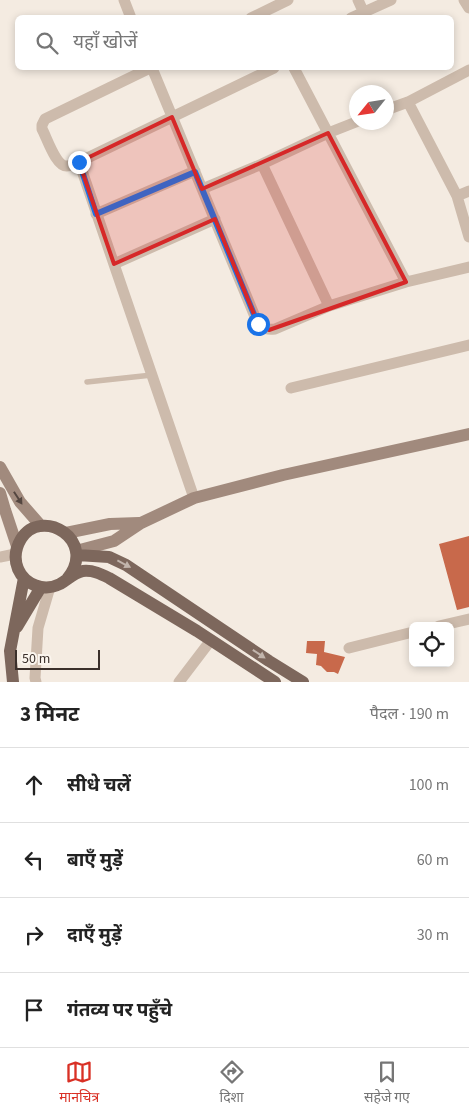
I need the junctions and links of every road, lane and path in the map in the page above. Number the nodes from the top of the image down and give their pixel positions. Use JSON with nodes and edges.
{"nodes":[{"id":1,"x":288,"y":0,"type":"edge"},
{"id":2,"x":358,"y":0,"type":"edge"},
{"id":3,"x":391,"y":0,"type":"edge"},
{"id":4,"x":464,"y":0,"type":"edge"},
{"id":5,"x":126,"y":1,"type":"edge"},
{"id":6,"x":469,"y":8,"type":"edge"},
{"id":7,"x":264,"y":9,"type":"edge"},
{"id":8,"x":363,"y":11,"type":"junction"},
{"id":9,"x":130,"y":15,"type":"edge"},
{"id":10,"x":356,"y":15,"type":"edge"},
{"id":11,"x":147,"y":70,"type":"edge"},
{"id":12,"x":152,"y":70,"type":"edge"},
{"id":13,"x":270,"y":70,"type":"edge"},
{"id":14,"x":295,"y":70,"type":"edge"},
{"id":15,"x":469,"y":70,"type":"edge"},
{"id":16,"x":408,"y":102,"type":"junction"},
{"id":17,"x":394,"y":107,"type":"edge"},
{"id":18,"x":172,"y":117,"type":"junction"},
{"id":19,"x":349,"y":125,"type":"edge"},
{"id":20,"x":328,"y":133,"type":"junction"},
{"id":21,"x":79,"y":162,"type":"junction"},
{"id":22,"x":262,"y":164,"type":"junction"},
{"id":23,"x":195,"y":172,"type":"junction"},
{"id":24,"x":202,"y":189,"type":"junction"},
{"id":25,"x":469,"y":191,"type":"edge"},
{"id":26,"x":456,"y":196,"type":"junction"},
{"id":27,"x":96,"y":214,"type":"junction"},
{"id":28,"x":215,"y":219,"type":"junction"},
{"id":29,"x":469,"y":237,"type":"edge"},
{"id":30,"x":114,"y":264,"type":"junction"},
{"id":31,"x":469,"y":267,"type":"edge"},
{"id":32,"x":406,"y":282,"type":"junction"},
{"id":33,"x":329,"y":306,"type":"junction"},
{"id":34,"x":469,"y":345,"type":"edge"},
{"id":35,"x":152,"y":375,"type":"junction"},
{"id":36,"x":87,"y":382,"type":"dead end"},
{"id":37,"x":291,"y":388,"type":"dead end"},
{"id":38,"x":469,"y":434,"type":"edge"},
{"id":39,"x":0,"y":467,"type":"edge"},
{"id":40,"x":0,"y":493,"type":"edge"},
{"id":41,"x":194,"y":498,"type":"junction"},
{"id":42,"x":141,"y":523,"type":"junction"},
{"id":43,"x":41,"y":526,"type":"junction"},
{"id":44,"x":66,"y":533,"type":"junction"},
{"id":45,"x":16,"y":550,"type":"junction"},
{"id":46,"x":76,"y":553,"type":"junction"},
{"id":47,"x":0,"y":557,"type":"edge"},
{"id":48,"x":24,"y":578,"type":"junction"},
{"id":49,"x":67,"y":580,"type":"junction"},
{"id":50,"x":45,"y":587,"type":"junction"},
{"id":51,"x":184,"y":604,"type":"junction"},
{"id":52,"x":175,"y":618,"type":"junction"},
{"id":53,"x":469,"y":619,"type":"edge"},
{"id":54,"x":454,"y":622,"type":"edge"},
{"id":55,"x":409,"y":633,"type":"edge"},
{"id":56,"x":12,"y":636,"type":"junction"},
{"id":57,"x":210,"y":640,"type":"junction"},
{"id":58,"x":349,"y":648,"type":"dead end"},
{"id":59,"x":13,"y":682,"type":"edge"},
{"id":60,"x":36,"y":682,"type":"edge"},
{"id":61,"x":179,"y":682,"type":"edge"},
{"id":62,"x":275,"y":682,"type":"edge"},
{"id":63,"x":303,"y":682,"type":"edge"}],
"edges":[{"from":1,"to":7,"type":"street"},
{"from":2,"to":8,"type":"street"},
{"from":3,"to":8,"type":"street"},
{"from":4,"to":6,"type":"street"},
{"from":5,"to":9,"type":"street"},
{"from":8,"to":10,"type":"street"},
{"from":11,"to":21,"type":"street"},
{"from":12,"to":18,"type":"street"},
{"from":13,"to":18,"type":"street"},
{"from":14,"to":20,"type":"street"},
{"from":15,"to":16,"type":"street"},
{"from":16,"to":17,"type":"street"},
{"from":16,"to":26,"type":"street"},
{"from":18,"to":21,"type":"street"},
{"from":18,"to":23,"type":"street"},
{"from":19,"to":20,"type":"street"},
{"from":20,"to":22,"type":"street"},
{"from":20,"to":32,"type":"street"},
{"from":21,"to":27,"type":"street"},
{"from":22,"to":24,"type":"street"},
{"from":22,"to":33,"type":"street"},
{"from":23,"to":24,"type":"street"},
{"from":23,"to":27,"type":"street"},
{"from":24,"to":28,"type":"street"},
{"from":25,"to":26,"type":"street"},
{"from":26,"to":29,"type":"street"},
{"from":27,"to":30,"type":"street"},
{"from":28,"to":30,"type":"street"},
{"from":28,"to":33,"type":"street"},
{"from":30,"to":35,"type":"street"},
{"from":31,"to":32,"type":"street"},
{"from":32,"to":33,"type":"street"},
{"from":34,"to":37,"type":"street"},
{"from":35,"to":36,"type":"lane"},
{"from":35,"to":41,"type":"street"},
{"from":38,"to":41,"type":"street"},
{"from":39,"to":43,"type":"street","one_way":true},
{"from":40,"to":45,"type":"street"},
{"from":41,"to":42,"type":"street"},
{"from":42,"to":44,"type":"street"},
{"from":42,"to":46,"type":"street"},
{"from":43,"to":44,"type":"main road"},
{"from":43,"to":45,"type":"main road"},
{"from":44,"to":46,"type":"main road"},
{"from":45,"to":47,"type":"street"},
{"from":45,"to":48,"type":"main road"},
{"from":46,"to":49,"type":"main road"},
{"from":46,"to":51,"type":"main road","one_way":true},
{"from":48,"to":50,"type":"main road"},
{"from":48,"to":56,"type":"main road"},
{"from":49,"to":50,"type":"main road"},
{"from":49,"to":52,"type":"main road"},
{"from":50,"to":56,"type":"main road"},
{"from":50,"to":60,"type":"street"},
{"from":51,"to":52,"type":"main road"},
{"from":51,"to":63,"type":"main road","one_way":true},
{"from":52,"to":57,"type":"main road"},
{"from":53,"to":54,"type":"street"},
{"from":55,"to":58,"type":"street"},
{"from":56,"to":59,"type":"main road"},
{"from":57,"to":61,"type":"street"},
{"from":57,"to":62,"type":"main road"}]}
